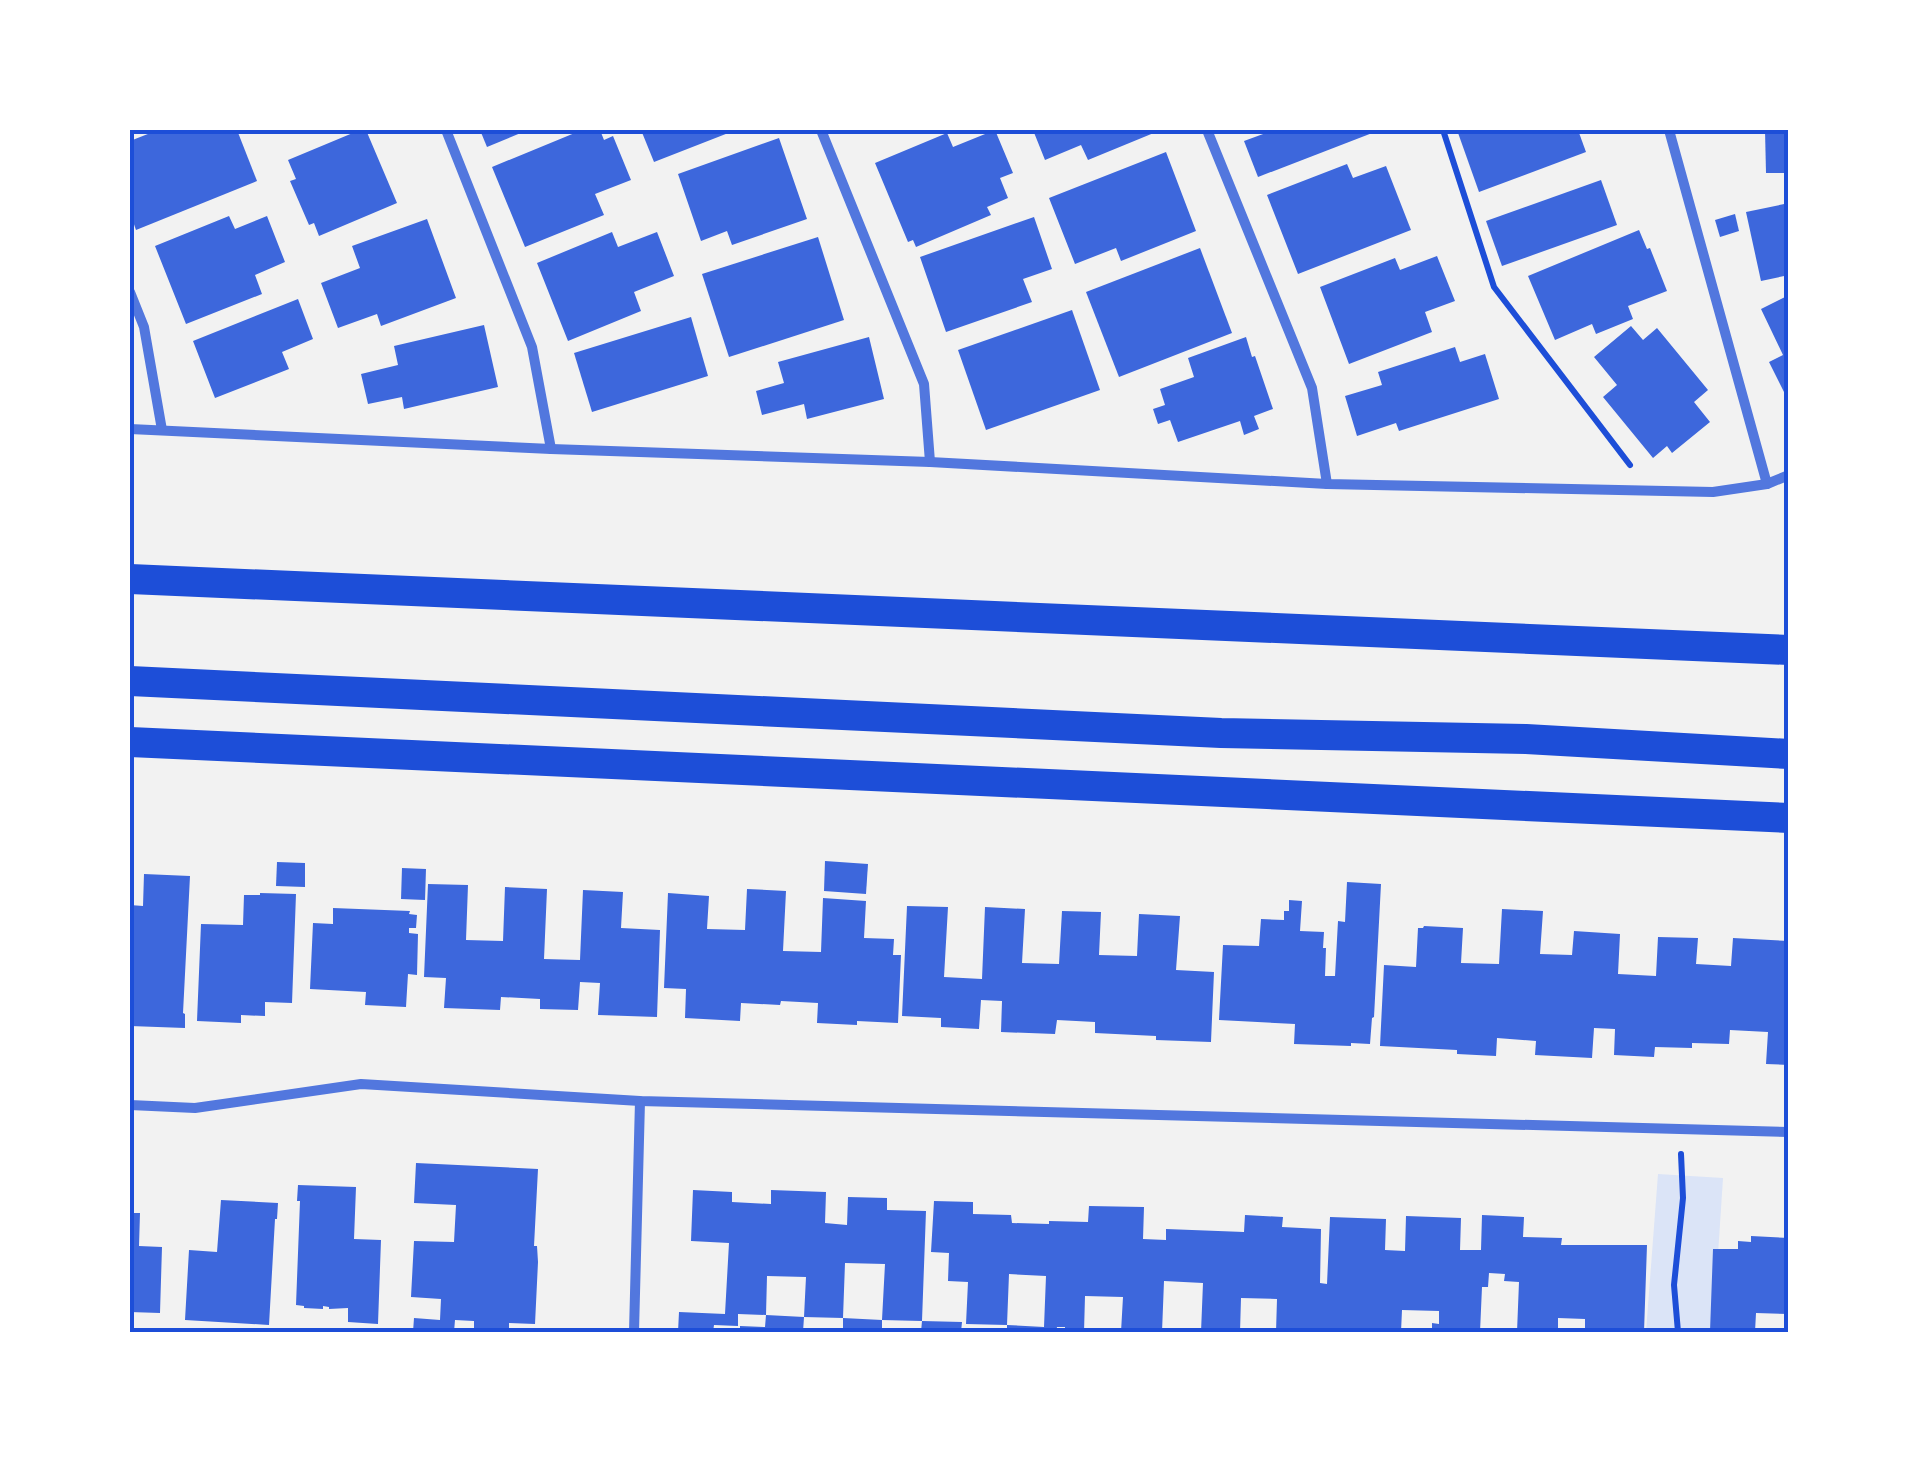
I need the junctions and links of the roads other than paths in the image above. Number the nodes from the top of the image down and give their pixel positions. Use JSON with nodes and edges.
{"nodes":[{"id":1,"x":446,"y":130,"type":"edge"},
{"id":2,"x":820,"y":130,"type":"edge"},
{"id":3,"x":1207,"y":130,"type":"edge"},
{"id":4,"x":1668,"y":130,"type":"edge"},
{"id":5,"x":130,"y":292,"type":"edge"},
{"id":6,"x":130,"y":429,"type":"edge"},
{"id":7,"x":162,"y":430,"type":"junction"},
{"id":8,"x":551,"y":449,"type":"junction"},
{"id":9,"x":930,"y":462,"type":"junction"},
{"id":10,"x":1789,"y":475,"type":"edge"},
{"id":11,"x":1327,"y":484,"type":"junction"},
{"id":12,"x":1767,"y":484,"type":"junction"},
{"id":13,"x":130,"y":579,"type":"edge"},
{"id":14,"x":1789,"y":650,"type":"edge"},
{"id":15,"x":130,"y":681,"type":"edge"},
{"id":16,"x":130,"y":742,"type":"edge"},
{"id":17,"x":1789,"y":754,"type":"edge"},
{"id":18,"x":1789,"y":818,"type":"edge"},
{"id":19,"x":640,"y":1101,"type":"junction"},
{"id":20,"x":130,"y":1105,"type":"edge"},
{"id":21,"x":1789,"y":1132,"type":"edge"},
{"id":22,"x":634,"y":1332,"type":"edge"}],
"edges":[{"from":1,"to":8,"type":"street"},
{"from":2,"to":9,"type":"street"},
{"from":3,"to":11,"type":"street"},
{"from":4,"to":12,"type":"street"},
{"from":5,"to":7,"type":"street"},
{"from":6,"to":7,"type":"street"},
{"from":7,"to":8,"type":"street"},
{"from":8,"to":9,"type":"street"},
{"from":9,"to":11,"type":"street"},
{"from":10,"to":12,"type":"street"},
{"from":11,"to":12,"type":"street"},
{"from":13,"to":14,"type":"highway"},
{"from":15,"to":17,"type":"highway"},
{"from":16,"to":18,"type":"highway"},
{"from":19,"to":20,"type":"street"},
{"from":19,"to":21,"type":"street"},
{"from":19,"to":22,"type":"street"}]}
